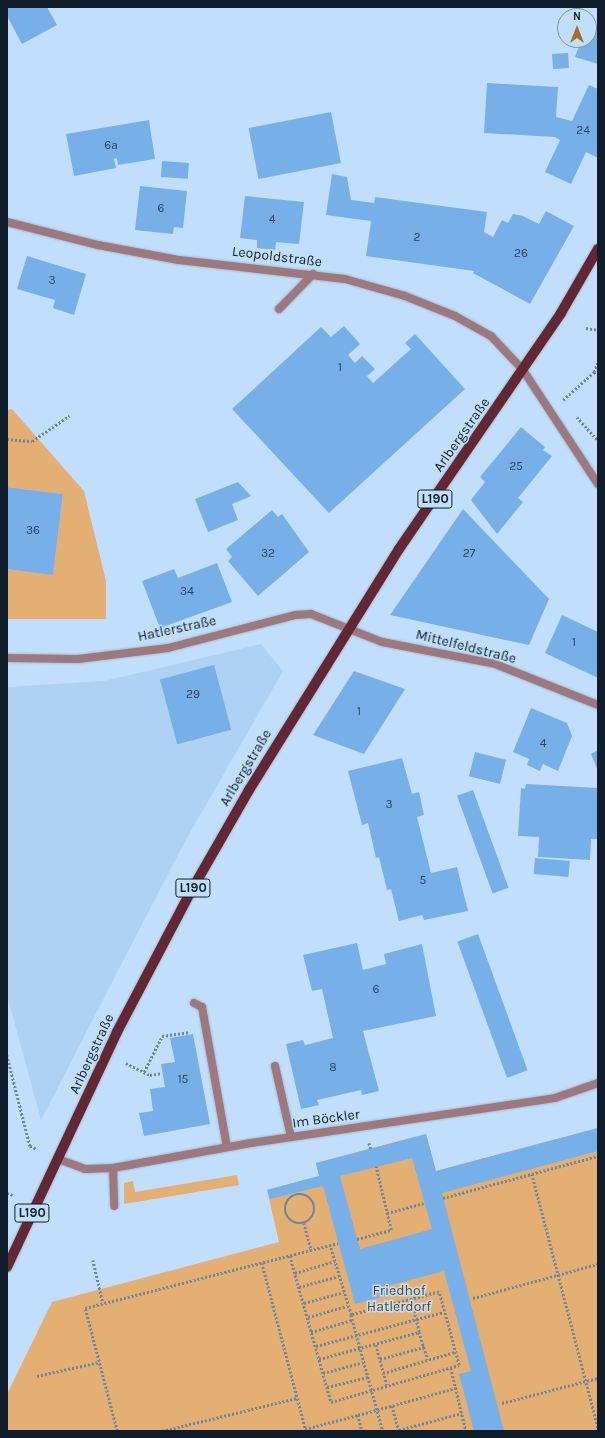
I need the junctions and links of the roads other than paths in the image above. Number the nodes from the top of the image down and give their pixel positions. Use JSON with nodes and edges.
{"nodes":[{"id":1,"x":7,"y":222,"type":"edge"},
{"id":2,"x":598,"y":249,"type":"edge"},
{"id":3,"x":313,"y":274,"type":"junction"},
{"id":4,"x":279,"y":309,"type":"dead end"},
{"id":5,"x":523,"y":370,"type":"junction"},
{"id":6,"x":598,"y":484,"type":"edge"},
{"id":7,"x":348,"y":628,"type":"junction"},
{"id":8,"x":7,"y":658,"type":"edge"},
{"id":9,"x":598,"y":705,"type":"edge"},
{"id":10,"x":194,"y":1003,"type":"dead end"},
{"id":11,"x":275,"y":1066,"type":"dead end"},
{"id":12,"x":598,"y":1083,"type":"edge"},
{"id":13,"x":291,"y":1137,"type":"junction"},
{"id":14,"x":227,"y":1147,"type":"junction"},
{"id":15,"x":58,"y":1159,"type":"junction"},
{"id":16,"x":113,"y":1168,"type":"junction"},
{"id":17,"x":114,"y":1206,"type":"dead end"},
{"id":18,"x":7,"y":1267,"type":"edge"}],
"edges":[{"from":1,"to":3,"type":"street","name":"Leopoldstraße"},
{"from":2,"to":5,"type":"main road","name":"Arlbergstraße","number":"L190"},
{"from":3,"to":4,"type":"street"},
{"from":3,"to":5,"type":"street","name":"Leopoldstraße"},
{"from":5,"to":6,"type":"street"},
{"from":5,"to":7,"type":"main road","name":"Arlbergstraße","number":"L190"},
{"from":7,"to":8,"type":"street","name":"Hatlerstraße"},
{"from":7,"to":9,"type":"street","name":"Mittelfeldstraße"},
{"from":7,"to":15,"type":"main road","name":"Arlbergstraße","number":"L190"},
{"from":10,"to":14,"type":"street"},
{"from":11,"to":13,"type":"street"},
{"from":12,"to":13,"type":"street","name":"Im Böckler"},
{"from":13,"to":14,"type":"street","name":"Im Böckler"},
{"from":14,"to":16,"type":"street","name":"Im Böckler"},
{"from":15,"to":16,"type":"street","name":"Im Böckler"},
{"from":15,"to":18,"type":"main road","name":"Arlbergstraße","number":"L190"},
{"from":16,"to":17,"type":"street"}]}
